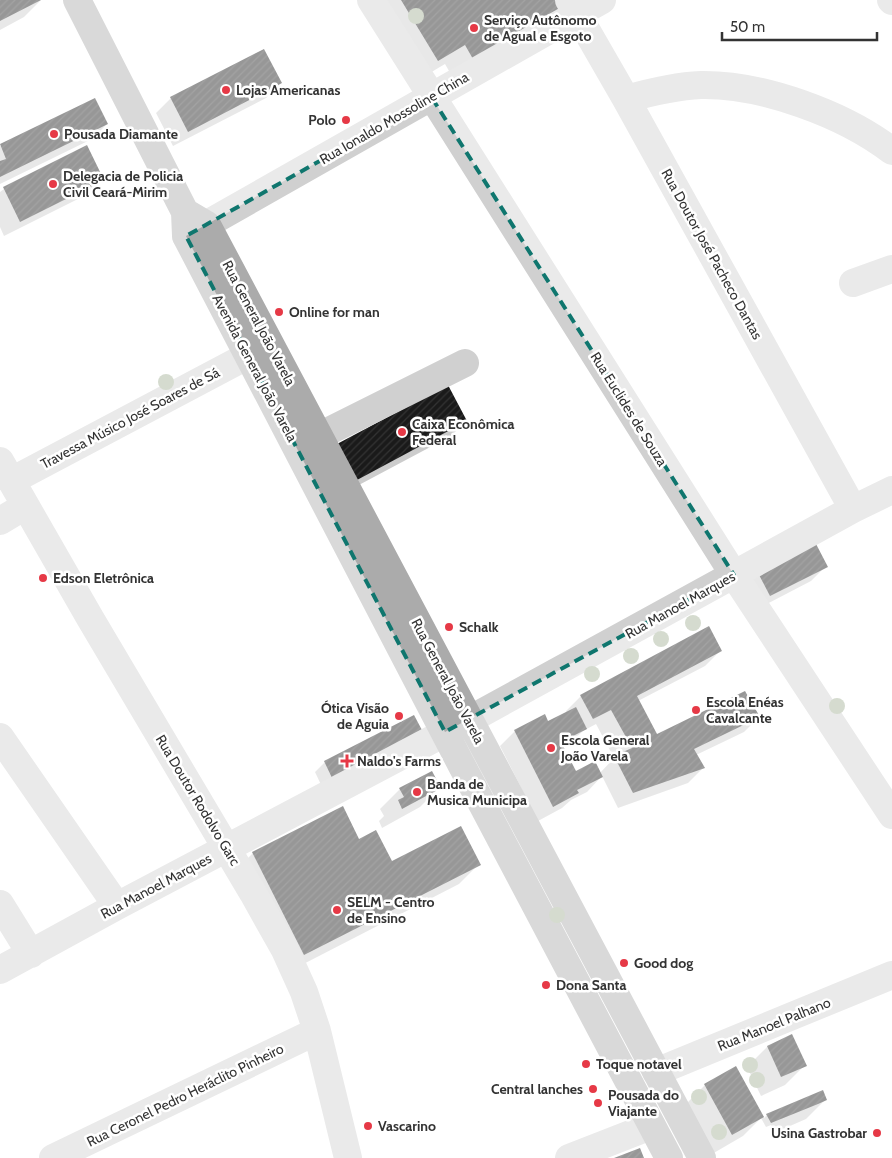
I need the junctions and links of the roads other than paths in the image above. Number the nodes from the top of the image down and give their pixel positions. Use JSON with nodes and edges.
{"nodes":[{"id":1,"x":77,"y":0,"type":"edge"},
{"id":2,"x":371,"y":0,"type":"edge"},
{"id":3,"x":602,"y":0,"type":"edge"},
{"id":4,"x":573,"y":7,"type":"edge"},
{"id":5,"x":432,"y":98,"type":"junction"},
{"id":6,"x":626,"y":98,"type":"junction"},
{"id":7,"x":892,"y":151,"type":"edge"},
{"id":8,"x":193,"y":225,"type":"junction"},
{"id":9,"x":892,"y":269,"type":"edge"},
{"id":10,"x":853,"y":283,"type":"dead end"},
{"id":11,"x":249,"y":356,"type":"junction"},
{"id":12,"x":465,"y":363,"type":"dead end"},
{"id":13,"x":319,"y":436,"type":"junction"},
{"id":14,"x":6,"y":471,"type":"edge"},
{"id":15,"x":892,"y":490,"type":"edge"},
{"id":16,"x":25,"y":506,"type":"junction"},
{"id":17,"x":854,"y":510,"type":"junction"},
{"id":18,"x":0,"y":521,"type":"edge"},
{"id":19,"x":734,"y":576,"type":"junction"},
{"id":20,"x":457,"y":726,"type":"junction"},
{"id":21,"x":0,"y":737,"type":"edge"},
{"id":22,"x":882,"y":781,"type":"edge"},
{"id":23,"x":892,"y":815,"type":"edge"},
{"id":24,"x":227,"y":849,"type":"junction"},
{"id":25,"x":0,"y":904,"type":"edge"},
{"id":26,"x":117,"y":906,"type":"junction"},
{"id":27,"x":31,"y":954,"type":"junction"},
{"id":28,"x":0,"y":970,"type":"edge"},
{"id":29,"x":892,"y":975,"type":"edge"},
{"id":30,"x":317,"y":1031,"type":"junction"},
{"id":31,"x":656,"y":1072,"type":"junction"},
{"id":32,"x":651,"y":1126,"type":"junction"},
{"id":33,"x":53,"y":1158,"type":"edge"},
{"id":34,"x":348,"y":1158,"type":"edge"},
{"id":35,"x":569,"y":1158,"type":"edge"},
{"id":36,"x":669,"y":1158,"type":"edge"},
{"id":37,"x":702,"y":1158,"type":"edge"}],
"edges":[{"from":1,"to":8,"type":"main road","name":"Avenida General João Varela"},
{"from":2,"to":5,"type":"street","name":"Rua Euclides de Souza"},
{"from":3,"to":4,"type":"street","name":"Rua Ionaldo Mossoline China"},
{"from":4,"to":5,"type":"street","name":"Rua Ionaldo Mossoline China"},
{"from":4,"to":6,"type":"street","name":"Rua Doutor José Pacheco Dantas"},
{"from":5,"to":8,"type":"street","name":"Rua Ionaldo Mossoline China"},
{"from":5,"to":19,"type":"street","name":"Rua Euclides de Souza"},
{"from":6,"to":7,"type":"street"},
{"from":6,"to":17,"type":"street","name":"Rua Doutor José Pacheco Dantas"},
{"from":8,"to":11,"type":"main road","name":"Avenida General João Varela"},
{"from":8,"to":13,"type":"main road","name":"Rua General João Varela"},
{"from":9,"to":10,"type":"street"},
{"from":11,"to":14,"type":"street","name":"Travessa Músico José Soares de Sá"},
{"from":11,"to":20,"type":"main road","name":"Avenida General João Varela"},
{"from":12,"to":13,"type":"street"},
{"from":13,"to":20,"type":"main road","name":"Rua General João Varela"},
{"from":14,"to":16,"type":"street","name":"Rua Doutor Rodolvo Garc"},
{"from":15,"to":17,"type":"street","name":"Rua Manoel Marques"},
{"from":16,"to":18,"type":"street"},
{"from":16,"to":24,"type":"street","name":"Rua Doutor Rodolvo Garc"},
{"from":17,"to":19,"type":"street","name":"Rua Manoel Marques"},
{"from":19,"to":20,"type":"street","name":"Rua Manoel Marques"},
{"from":19,"to":22,"type":"street","name":"Rua Euclides de Souza"},
{"from":20,"to":24,"type":"street","name":"Rua Manoel Marques"},
{"from":20,"to":31,"type":"main road","name":"Rua General João Varela"},
{"from":20,"to":32,"type":"main road","name":"Rua General João Varela"},
{"from":21,"to":26,"type":"street"},
{"from":22,"to":23,"type":"street","name":"Rua Euclides de Souza"},
{"from":24,"to":26,"type":"street","name":"Rua Manoel Marques"},
{"from":24,"to":30,"type":"street","name":"Rua Doutor Rodolvo Garc"},
{"from":25,"to":27,"type":"street"},
{"from":26,"to":27,"type":"street","name":"Rua Manoel Marques"},
{"from":27,"to":28,"type":"street","name":"Rua Manoel Marques"},
{"from":29,"to":31,"type":"street","name":"Rua Manoel Palhano"},
{"from":30,"to":33,"type":"street","name":"Rua Ceronel Pedro Heráclito Pinheiro"},
{"from":30,"to":34,"type":"street","name":"Rua Doutor Rodolvo Garc"},
{"from":31,"to":37,"type":"main road","name":"Rua General João Varela"},
{"from":32,"to":35,"type":"street"},
{"from":32,"to":36,"type":"main road","name":"Rua General João Varela"}]}
